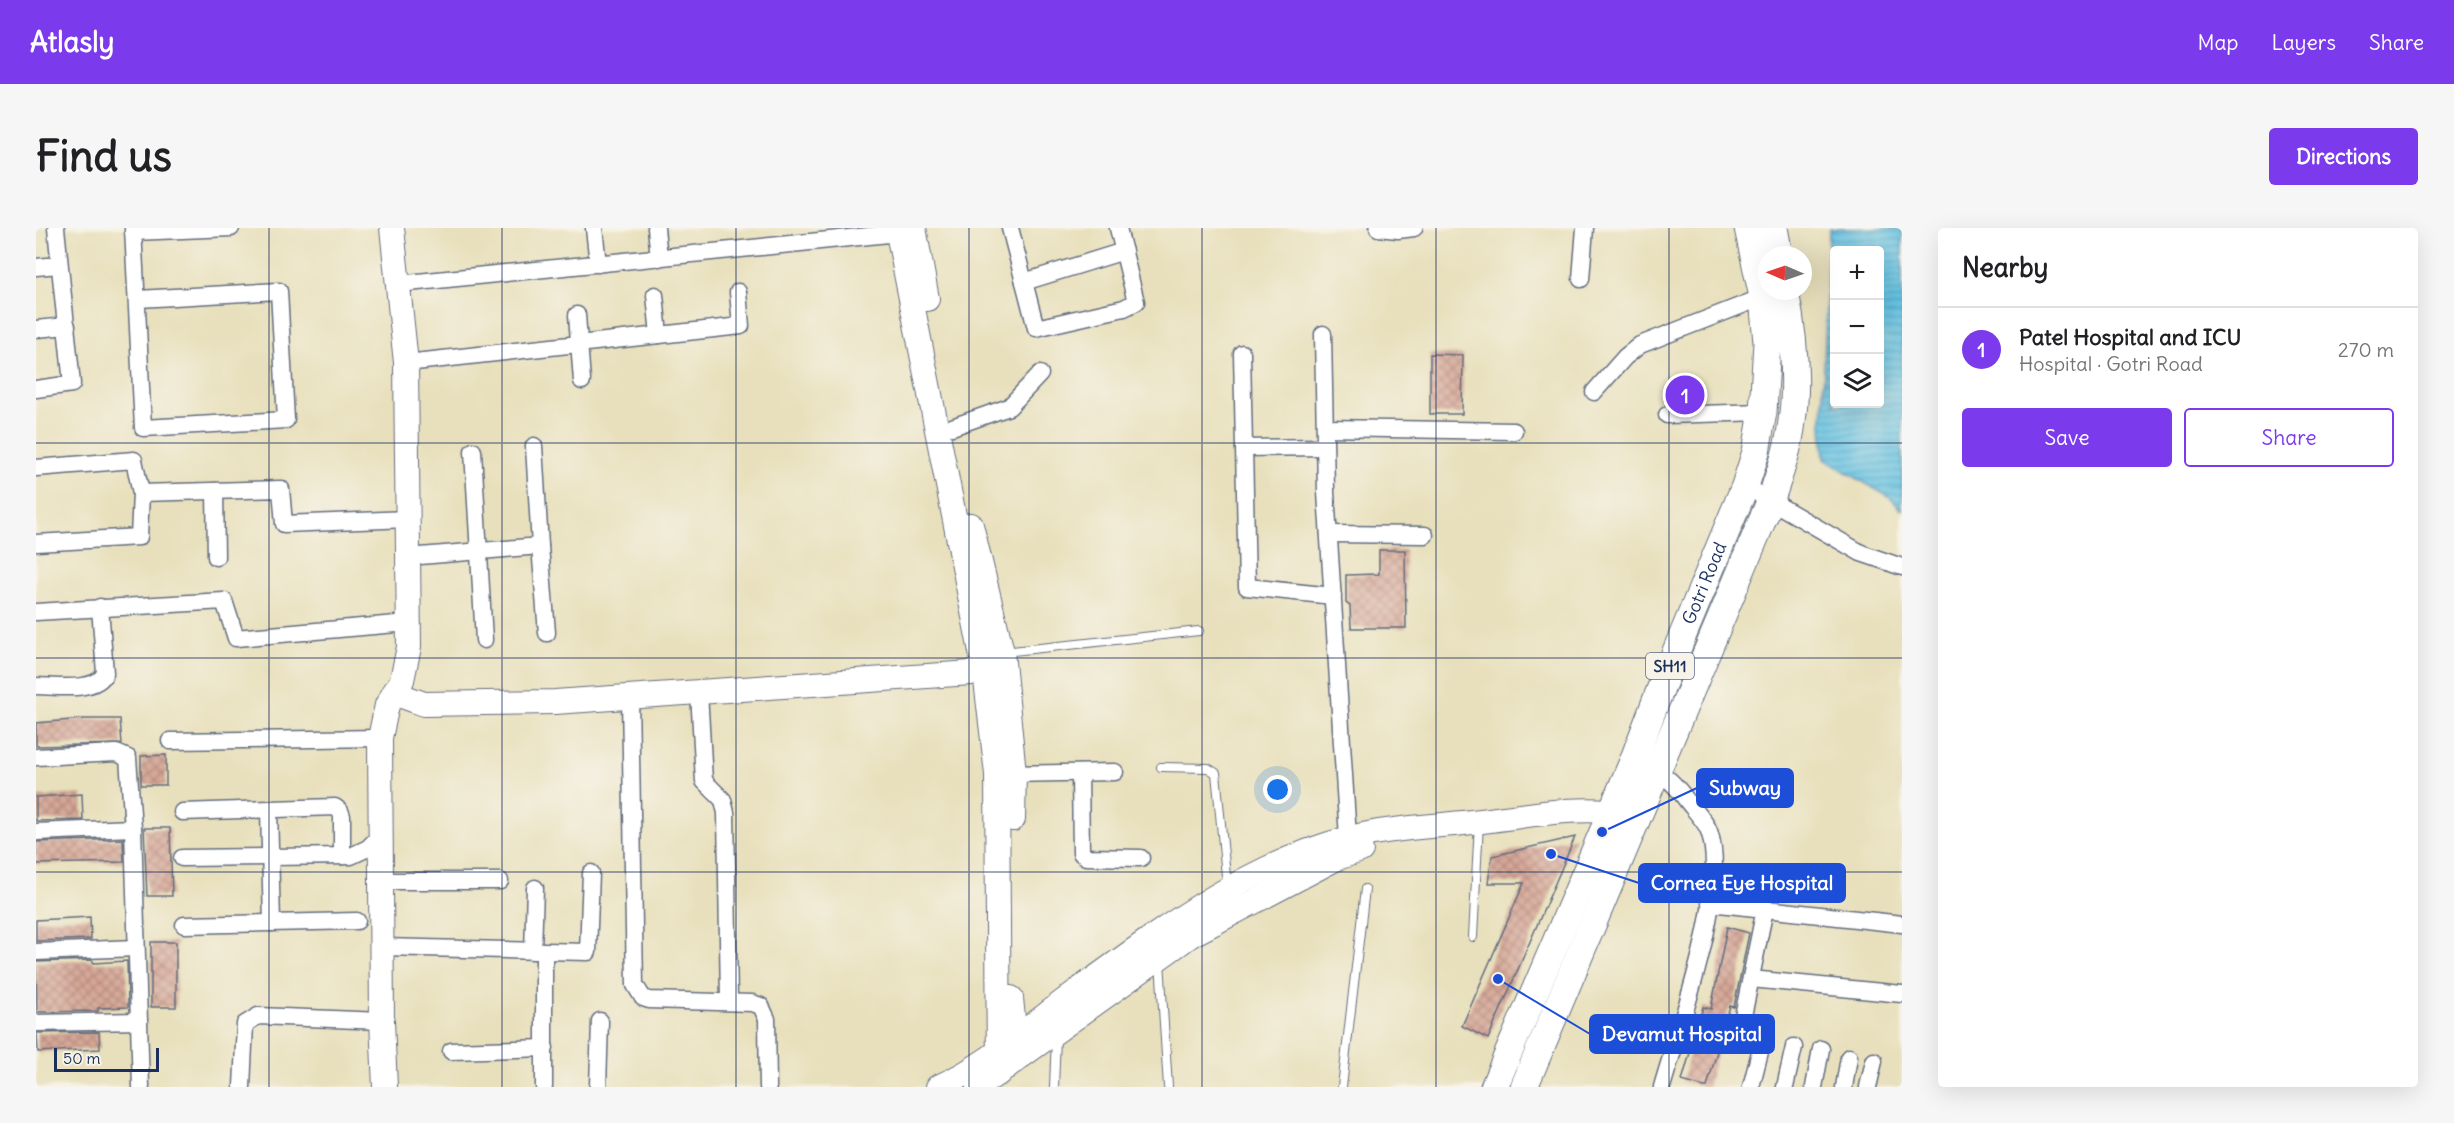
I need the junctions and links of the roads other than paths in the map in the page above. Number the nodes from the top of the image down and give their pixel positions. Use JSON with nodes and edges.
{"nodes":[{"id":1,"x":56,"y":228,"type":"edge"},
{"id":2,"x":231,"y":228,"type":"edge"},
{"id":3,"x":392,"y":228,"type":"edge"},
{"id":4,"x":594,"y":228,"type":"edge"},
{"id":5,"x":656,"y":228,"type":"edge"},
{"id":6,"x":1010,"y":228,"type":"edge"},
{"id":7,"x":1118,"y":228,"type":"edge"},
{"id":8,"x":1378,"y":228,"type":"edge"},
{"id":9,"x":1414,"y":228,"type":"edge"},
{"id":10,"x":1585,"y":228,"type":"edge"},
{"id":11,"x":1748,"y":228,"type":"edge"},
{"id":12,"x":1774,"y":228,"type":"edge"},
{"id":13,"x":133,"y":230,"type":"edge"},
{"id":14,"x":909,"y":230,"type":"edge"},
{"id":15,"x":1777,"y":246,"type":"edge"},
{"id":16,"x":1124,"y":251,"type":"junction"},
{"id":17,"x":1758,"y":253,"type":"edge"},
{"id":18,"x":659,"y":258,"type":"junction"},
{"id":19,"x":598,"y":264,"type":"junction"},
{"id":20,"x":59,"y":265,"type":"junction"},
{"id":21,"x":36,"y":267,"type":"edge"},
{"id":22,"x":1581,"y":279,"type":"dead end"},
{"id":23,"x":1024,"y":282,"type":"junction"},
{"id":24,"x":398,"y":284,"type":"junction"},
{"id":25,"x":738,"y":292,"type":"dead end"},
{"id":26,"x":655,"y":295,"type":"dead end"},
{"id":27,"x":138,"y":299,"type":"junction"},
{"id":28,"x":1758,"y":300,"type":"edge"},
{"id":29,"x":1773,"y":300,"type":"edge"},
{"id":30,"x":1776,"y":300,"type":"edge"},
{"id":31,"x":577,"y":315,"type":"dead end"},
{"id":32,"x":67,"y":326,"type":"junction"},
{"id":33,"x":36,"y":329,"type":"edge"},
{"id":34,"x":1323,"y":334,"type":"dead end"},
{"id":35,"x":659,"y":335,"type":"junction"},
{"id":36,"x":578,"y":344,"type":"junction"},
{"id":37,"x":1242,"y":353,"type":"dead end"},
{"id":38,"x":406,"y":363,"type":"junction"},
{"id":39,"x":1040,"y":374,"type":"dead end"},
{"id":40,"x":582,"y":381,"type":"dead end"},
{"id":41,"x":36,"y":389,"type":"edge"},
{"id":42,"x":1594,"y":392,"type":"dead end"},
{"id":43,"x":1763,"y":412,"type":"junction"},
{"id":44,"x":1666,"y":416,"type":"dead end"},
{"id":45,"x":952,"y":427,"type":"junction"},
{"id":46,"x":1326,"y":428,"type":"junction"},
{"id":47,"x":1514,"y":431,"type":"dead end"},
{"id":48,"x":534,"y":446,"type":"dead end"},
{"id":49,"x":1325,"y":447,"type":"junction"},
{"id":50,"x":1244,"y":448,"type":"junction"},
{"id":51,"x":473,"y":451,"type":"dead end"},
{"id":52,"x":36,"y":468,"type":"edge"},
{"id":53,"x":1745,"y":486,"type":"junction"},
{"id":54,"x":215,"y":491,"type":"junction"},
{"id":55,"x":141,"y":494,"type":"junction"},
{"id":56,"x":1770,"y":502,"type":"junction"},
{"id":57,"x":408,"y":519,"type":"junction"},
{"id":58,"x":1329,"y":534,"type":"junction"},
{"id":59,"x":1425,"y":535,"type":"dead end"},
{"id":60,"x":36,"y":543,"type":"edge"},
{"id":61,"x":540,"y":546,"type":"junction"},
{"id":62,"x":477,"y":551,"type":"junction"},
{"id":63,"x":216,"y":557,"type":"dead end"},
{"id":64,"x":408,"y":557,"type":"junction"},
{"id":65,"x":1902,"y":567,"type":"edge"},
{"id":66,"x":1334,"y":596,"type":"junction"},
{"id":67,"x":100,"y":607,"type":"junction"},
{"id":68,"x":36,"y":612,"type":"edge"},
{"id":69,"x":408,"y":623,"type":"junction"},
{"id":70,"x":1199,"y":631,"type":"dead end"},
{"id":71,"x":547,"y":633,"type":"dead end"},
{"id":72,"x":484,"y":640,"type":"dead end"},
{"id":73,"x":990,"y":661,"type":"junction"},
{"id":74,"x":36,"y":686,"type":"edge"},
{"id":75,"x":699,"y":692,"type":"junction"},
{"id":76,"x":394,"y":693,"type":"junction"},
{"id":77,"x":630,"y":697,"type":"junction"},
{"id":78,"x":380,"y":738,"type":"junction"},
{"id":79,"x":170,"y":741,"type":"dead end"},
{"id":80,"x":36,"y":757,"type":"edge"},
{"id":81,"x":1632,"y":764,"type":"junction"},
{"id":82,"x":1161,"y":767,"type":"dead end"},
{"id":83,"x":1659,"y":771,"type":"junction"},
{"id":84,"x":1115,"y":772,"type":"dead end"},
{"id":85,"x":1080,"y":773,"type":"junction"},
{"id":86,"x":1005,"y":774,"type":"junction"},
{"id":87,"x":270,"y":810,"type":"junction"},
{"id":88,"x":182,"y":812,"type":"dead end"},
{"id":89,"x":1609,"y":818,"type":"junction"},
{"id":90,"x":1637,"y":823,"type":"junction"},
{"id":91,"x":1479,"y":827,"type":"junction"},
{"id":92,"x":133,"y":828,"type":"junction"},
{"id":93,"x":36,"y":832,"type":"edge"},
{"id":94,"x":380,"y":836,"type":"junction"},
{"id":95,"x":1348,"y":838,"type":"junction"},
{"id":96,"x":271,"y":855,"type":"junction"},
{"id":97,"x":342,"y":856,"type":"junction"},
{"id":98,"x":182,"y":858,"type":"dead end"},
{"id":99,"x":1141,"y":858,"type":"dead end"},
{"id":100,"x":591,"y":873,"type":"dead end"},
{"id":101,"x":381,"y":881,"type":"junction"},
{"id":102,"x":500,"y":881,"type":"dead end"},
{"id":103,"x":535,"y":888,"type":"dead end"},
{"id":104,"x":1365,"y":889,"type":"dead end"},
{"id":105,"x":1228,"y":890,"type":"junction"},
{"id":106,"x":1710,"y":903,"type":"junction"},
{"id":107,"x":1765,"y":909,"type":"junction"},
{"id":108,"x":357,"y":921,"type":"dead end"},
{"id":109,"x":272,"y":923,"type":"junction"},
{"id":110,"x":1902,"y":924,"type":"edge"},
{"id":111,"x":184,"y":925,"type":"dead end"},
{"id":112,"x":1473,"y":937,"type":"dead end"},
{"id":113,"x":381,"y":947,"type":"junction"},
{"id":114,"x":136,"y":948,"type":"junction"},
{"id":115,"x":539,"y":951,"type":"junction"},
{"id":116,"x":36,"y":952,"type":"edge"},
{"id":117,"x":1159,"y":958,"type":"junction"},
{"id":118,"x":1751,"y":979,"type":"junction"},
{"id":119,"x":1902,"y":994,"type":"edge"},
{"id":120,"x":729,"y":1001,"type":"junction"},
{"id":121,"x":1743,"y":1016,"type":"dead end"},
{"id":122,"x":1523,"y":1019,"type":"junction"},
{"id":123,"x":139,"y":1021,"type":"junction"},
{"id":124,"x":382,"y":1021,"type":"junction"},
{"id":125,"x":600,"y":1022,"type":"dead end"},
{"id":126,"x":1053,"y":1022,"type":"junction"},
{"id":127,"x":36,"y":1023,"type":"edge"},
{"id":128,"x":1549,"y":1028,"type":"junction"},
{"id":129,"x":1762,"y":1044,"type":"dead end"},
{"id":130,"x":1794,"y":1047,"type":"dead end"},
{"id":131,"x":545,"y":1048,"type":"junction"},
{"id":132,"x":1821,"y":1049,"type":"dead end"},
{"id":133,"x":452,"y":1051,"type":"dead end"},
{"id":134,"x":1007,"y":1056,"type":"junction"},
{"id":135,"x":1849,"y":1057,"type":"dead end"},
{"id":136,"x":1874,"y":1061,"type":"dead end"},
{"id":137,"x":141,"y":1087,"type":"edge"},
{"id":138,"x":242,"y":1087,"type":"edge"},
{"id":139,"x":385,"y":1087,"type":"edge"},
{"id":140,"x":544,"y":1087,"type":"edge"},
{"id":141,"x":598,"y":1087,"type":"edge"},
{"id":142,"x":768,"y":1087,"type":"edge"},
{"id":143,"x":938,"y":1087,"type":"edge"},
{"id":144,"x":978,"y":1087,"type":"edge"},
{"id":145,"x":1054,"y":1087,"type":"edge"},
{"id":146,"x":1168,"y":1087,"type":"edge"},
{"id":147,"x":1342,"y":1087,"type":"edge"},
{"id":148,"x":1494,"y":1087,"type":"edge"},
{"id":149,"x":1524,"y":1087,"type":"edge"},
{"id":150,"x":1662,"y":1087,"type":"edge"},
{"id":151,"x":1751,"y":1087,"type":"edge"},
{"id":152,"x":1785,"y":1087,"type":"edge"},
{"id":153,"x":1814,"y":1087,"type":"edge"},
{"id":154,"x":1844,"y":1087,"type":"edge"},
{"id":155,"x":1868,"y":1087,"type":"edge"}],
"edges":[{"from":1,"to":20,"type":"street"},
{"from":2,"to":13,"type":"street"},
{"from":3,"to":24,"type":"street"},
{"from":4,"to":19,"type":"street"},
{"from":5,"to":18,"type":"street"},
{"from":6,"to":23,"type":"street"},
{"from":7,"to":16,"type":"street"},
{"from":8,"to":9,"type":"street"},
{"from":10,"to":22,"type":"street"},
{"from":11,"to":17,"type":"main road","name":"Gotri Road","number":"SH11"},
{"from":12,"to":15,"type":"main road"},
{"from":13,"to":27,"type":"street"},
{"from":14,"to":18,"type":"street"},
{"from":14,"to":45,"type":"street"},
{"from":14,"to":73,"type":"street"},
{"from":16,"to":23,"type":"street"},
{"from":16,"to":23,"type":"street"},
{"from":18,"to":19,"type":"street"},
{"from":19,"to":24,"type":"street"},
{"from":20,"to":21,"type":"street"},
{"from":20,"to":32,"type":"street"},
{"from":24,"to":38,"type":"street"},
{"from":25,"to":35,"type":"street"},
{"from":26,"to":35,"type":"street"},
{"from":27,"to":27,"type":"street"},
{"from":28,"to":42,"type":"street"},
{"from":29,"to":43,"type":"main road","name":"Gotri Road","number":"SH11"},
{"from":30,"to":56,"type":"main road","name":"Gotri Road","number":"SH11"},
{"from":31,"to":36,"type":"street"},
{"from":32,"to":33,"type":"street"},
{"from":32,"to":41,"type":"street"},
{"from":34,"to":46,"type":"street"},
{"from":35,"to":36,"type":"street"},
{"from":36,"to":38,"type":"street"},
{"from":36,"to":40,"type":"street"},
{"from":37,"to":50,"type":"street"},
{"from":38,"to":57,"type":"street"},
{"from":39,"to":45,"type":"street"},
{"from":43,"to":44,"type":"street"},
{"from":43,"to":53,"type":"main road","name":"Gotri Road","number":"SH11"},
{"from":45,"to":73,"type":"street"},
{"from":46,"to":47,"type":"street"},
{"from":46,"to":49,"type":"street"},
{"from":48,"to":61,"type":"street"},
{"from":49,"to":50,"type":"street"},
{"from":49,"to":58,"type":"street"},
{"from":50,"to":66,"type":"street"},
{"from":51,"to":62,"type":"street"},
{"from":52,"to":55,"type":"street"},
{"from":53,"to":56,"type":"street"},
{"from":53,"to":81,"type":"main road","name":"Gotri Road","number":"SH11"},
{"from":54,"to":55,"type":"street"},
{"from":54,"to":57,"type":"street"},
{"from":54,"to":63,"type":"street"},
{"from":55,"to":60,"type":"street"},
{"from":56,"to":65,"type":"street"},
{"from":56,"to":83,"type":"main road","name":"Gotri Road","number":"SH11"},
{"from":57,"to":64,"type":"street"},
{"from":58,"to":59,"type":"street"},
{"from":58,"to":66,"type":"street"},
{"from":61,"to":62,"type":"street"},
{"from":61,"to":71,"type":"street"},
{"from":62,"to":64,"type":"street"},
{"from":62,"to":72,"type":"street"},
{"from":64,"to":69,"type":"street"},
{"from":66,"to":95,"type":"street"},
{"from":67,"to":68,"type":"street"},
{"from":67,"to":69,"type":"street"},
{"from":67,"to":74,"type":"street"},
{"from":69,"to":76,"type":"street"},
{"from":70,"to":73,"type":"lane"},
{"from":73,"to":75,"type":"street"},
{"from":73,"to":86,"type":"street"},
{"from":75,"to":77,"type":"street"},
{"from":75,"to":120,"type":"street"},
{"from":76,"to":77,"type":"street"},
{"from":76,"to":78,"type":"street"},
{"from":77,"to":120,"type":"street"},
{"from":78,"to":79,"type":"street"},
{"from":78,"to":94,"type":"street"},
{"from":80,"to":92,"type":"street"},
{"from":81,"to":83,"type":"street"},
{"from":81,"to":89,"type":"main road","name":"Gotri Road","number":"SH11"},
{"from":82,"to":105,"type":"lane"},
{"from":83,"to":90,"type":"main road","name":"Gotri Road","number":"SH11"},
{"from":83,"to":106,"type":"street"},
{"from":84,"to":85,"type":"street"},
{"from":85,"to":86,"type":"street"},
{"from":85,"to":99,"type":"street"},
{"from":86,"to":134,"type":"street"},
{"from":87,"to":88,"type":"street"},
{"from":87,"to":96,"type":"street"},
{"from":87,"to":97,"type":"street"},
{"from":89,"to":90,"type":"street"},
{"from":89,"to":91,"type":"street"},
{"from":89,"to":122,"type":"main road","name":"Gotri Road","number":"SH11"},
{"from":90,"to":128,"type":"main road","name":"Gotri Road","number":"SH11"},
{"from":91,"to":95,"type":"street"},
{"from":91,"to":112,"type":"lane"},
{"from":91,"to":117,"type":"street"},
{"from":92,"to":93,"type":"street"},
{"from":92,"to":114,"type":"street"},
{"from":94,"to":97,"type":"street"},
{"from":94,"to":101,"type":"street"},
{"from":95,"to":105,"type":"street"},
{"from":96,"to":97,"type":"street"},
{"from":96,"to":98,"type":"street"},
{"from":96,"to":109,"type":"street"},
{"from":100,"to":115,"type":"street"},
{"from":101,"to":102,"type":"street"},
{"from":101,"to":113,"type":"street"},
{"from":103,"to":115,"type":"street"},
{"from":104,"to":147,"type":"lane"},
{"from":105,"to":126,"type":"street"},
{"from":106,"to":107,"type":"street"},
{"from":106,"to":150,"type":"street"},
{"from":107,"to":110,"type":"street"},
{"from":107,"to":118,"type":"street"},
{"from":108,"to":109,"type":"street"},
{"from":109,"to":111,"type":"street"},
{"from":113,"to":115,"type":"street"},
{"from":113,"to":124,"type":"street"},
{"from":114,"to":116,"type":"street"},
{"from":114,"to":123,"type":"street"},
{"from":115,"to":131,"type":"street"},
{"from":117,"to":126,"type":"street"},
{"from":117,"to":146,"type":"lane"},
{"from":118,"to":119,"type":"street"},
{"from":118,"to":121,"type":"street"},
{"from":120,"to":142,"type":"street"},
{"from":122,"to":128,"type":"main road"},
{"from":122,"to":148,"type":"main road","name":"Gotri Road","number":"SH11"},
{"from":123,"to":127,"type":"street"},
{"from":123,"to":137,"type":"street"},
{"from":124,"to":138,"type":"street"},
{"from":124,"to":139,"type":"street"},
{"from":125,"to":141,"type":"street"},
{"from":126,"to":134,"type":"street"},
{"from":126,"to":145,"type":"lane"},
{"from":128,"to":149,"type":"main road","name":"Gotri Road","number":"SH11"},
{"from":129,"to":151,"type":"street"},
{"from":130,"to":152,"type":"street"},
{"from":131,"to":133,"type":"street"},
{"from":131,"to":140,"type":"street"},
{"from":132,"to":153,"type":"street"},
{"from":134,"to":143,"type":"street"},
{"from":134,"to":144,"type":"street"},
{"from":135,"to":154,"type":"street"},
{"from":136,"to":155,"type":"street"}]}
